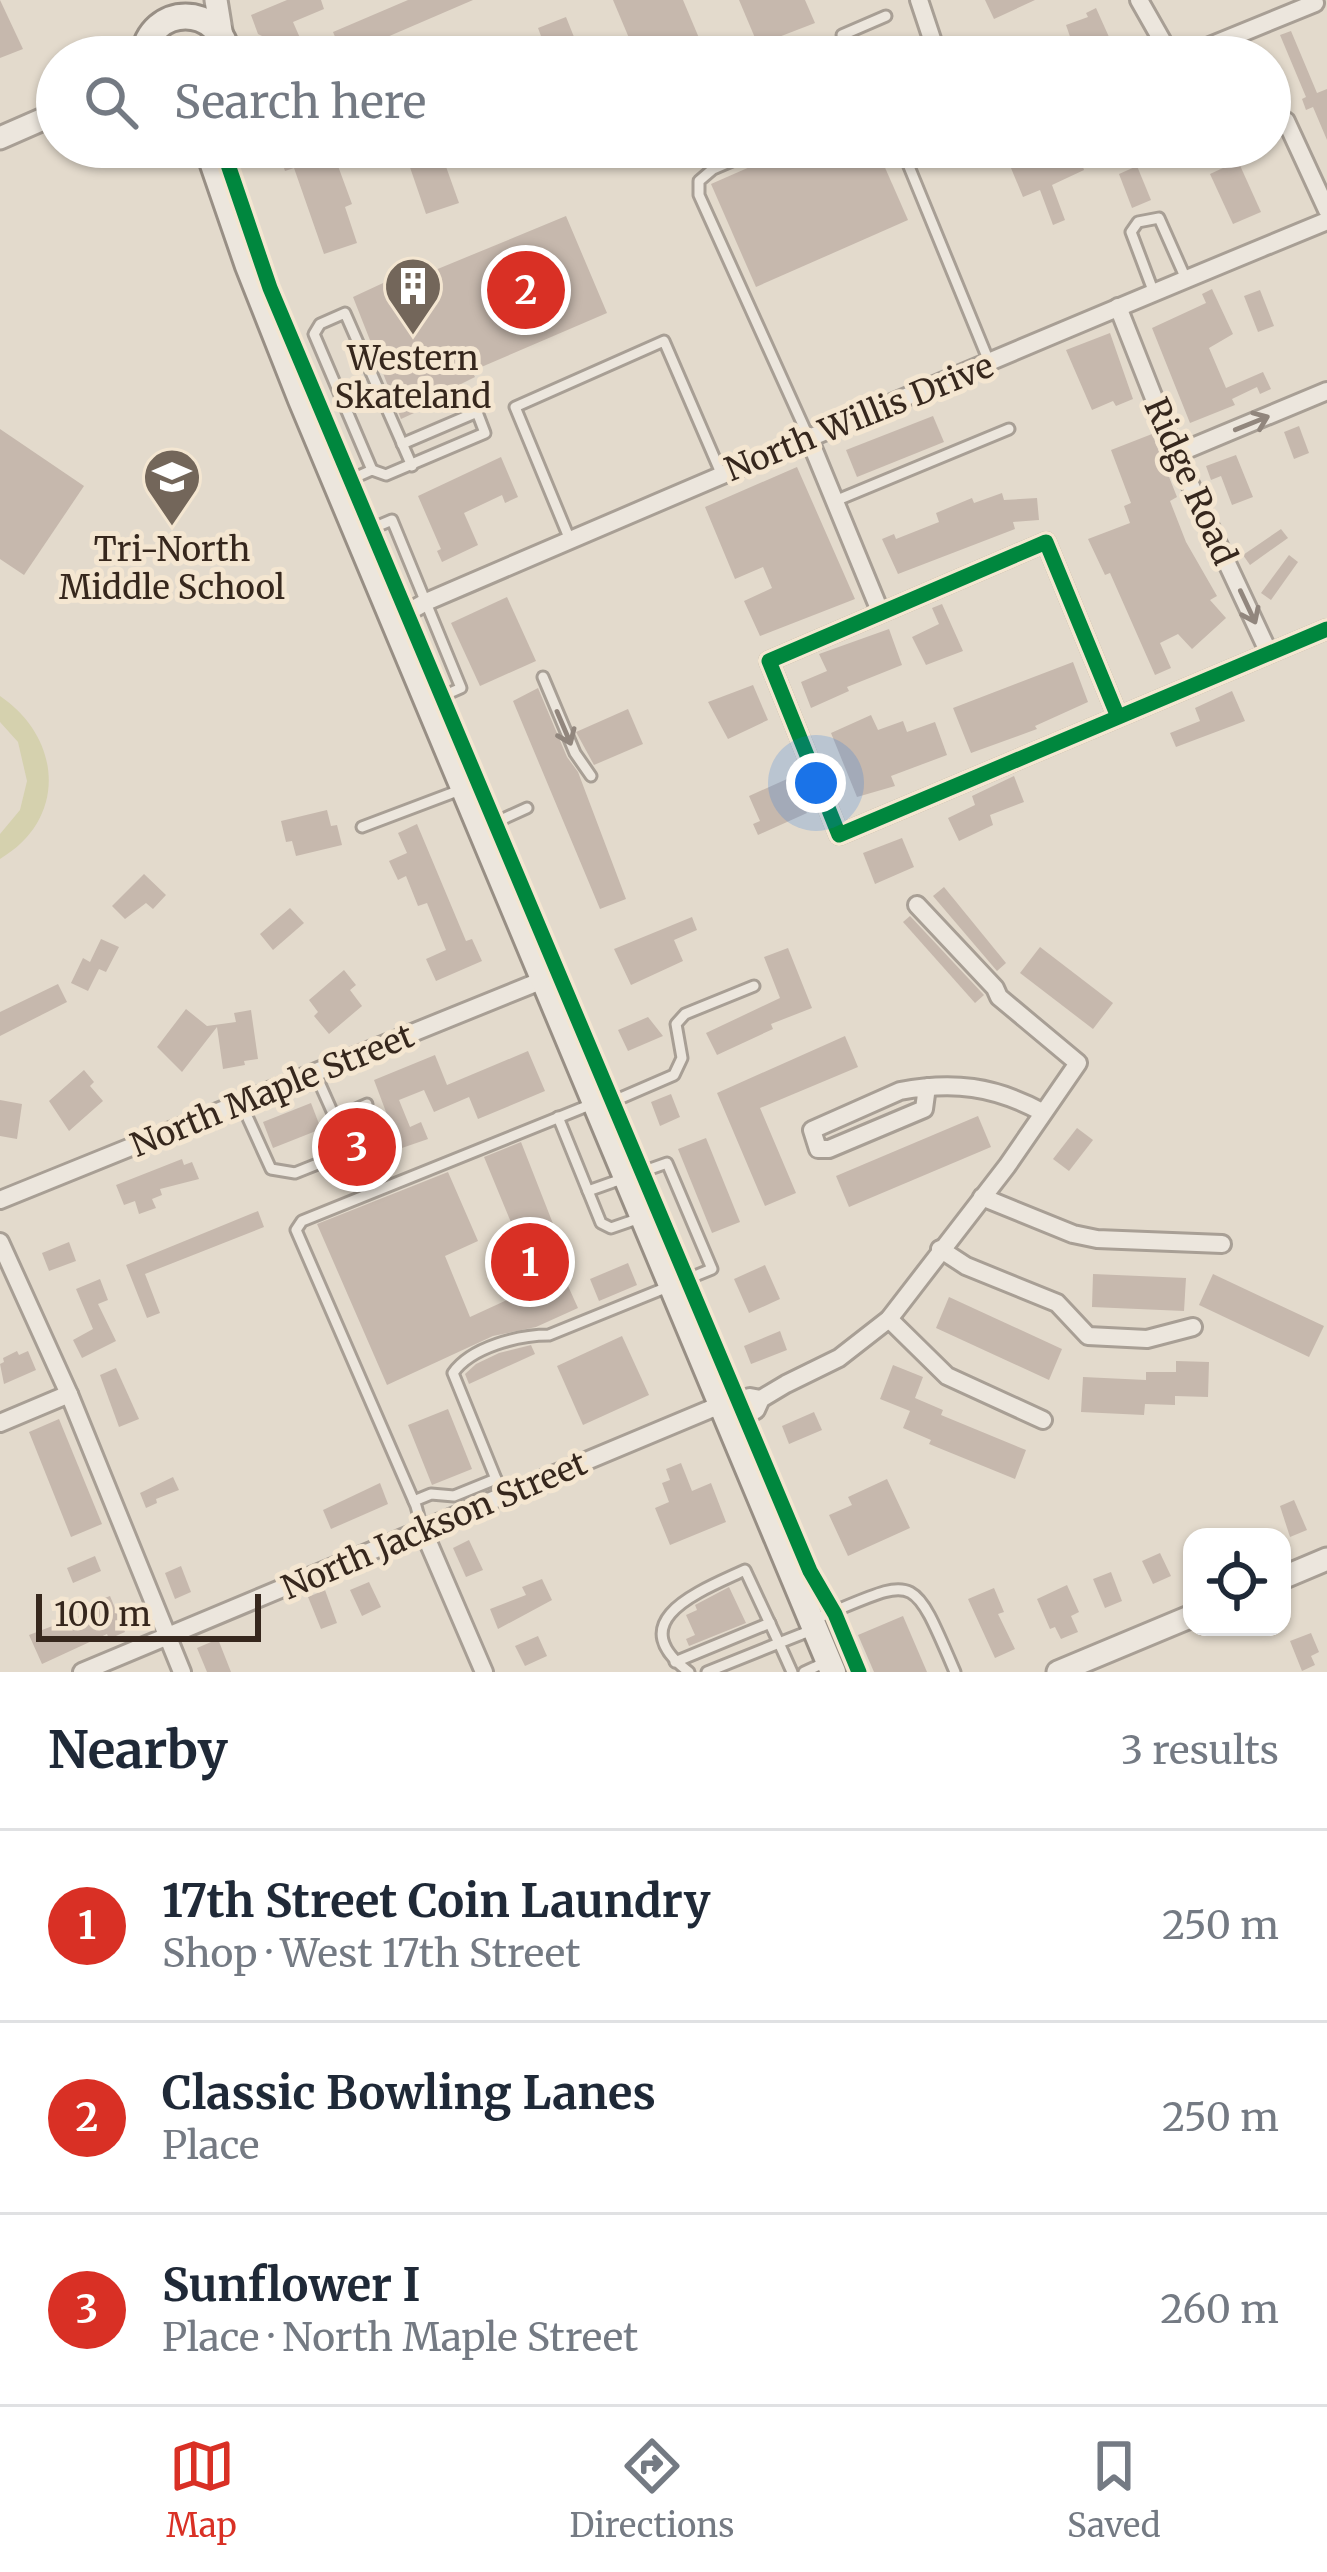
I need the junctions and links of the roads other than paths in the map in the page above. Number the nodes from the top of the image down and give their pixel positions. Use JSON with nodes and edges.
{"nodes":[{"id":1,"x":216,"y":0,"type":"edge"},
{"id":2,"x":919,"y":0,"type":"edge"},
{"id":3,"x":1138,"y":0,"type":"edge"},
{"id":4,"x":1315,"y":3,"type":"dead end"},
{"id":5,"x":148,"y":4,"type":"dead end"},
{"id":6,"x":183,"y":5,"type":"edge"},
{"id":7,"x":886,"y":16,"type":"dead end"},
{"id":8,"x":842,"y":35,"type":"dead end"},
{"id":9,"x":144,"y":36,"type":"edge"},
{"id":10,"x":152,"y":36,"type":"edge"},
{"id":11,"x":217,"y":36,"type":"edge"},
{"id":12,"x":223,"y":36,"type":"edge"},
{"id":13,"x":931,"y":36,"type":"edge"},
{"id":14,"x":1159,"y":36,"type":"edge"},
{"id":15,"x":1232,"y":36,"type":"edge"},
{"id":16,"x":36,"y":122,"type":"edge"},
{"id":17,"x":1291,"y":132,"type":"edge"},
{"id":18,"x":0,"y":138,"type":"edge"},
{"id":19,"x":214,"y":168,"type":"edge"},
{"id":20,"x":715,"y":168,"type":"edge"},
{"id":21,"x":911,"y":168,"type":"edge"},
{"id":22,"x":1327,"y":210,"type":"edge"},
{"id":23,"x":1327,"y":221,"type":"edge"},
{"id":24,"x":1186,"y":279,"type":"junction"},
{"id":25,"x":1154,"y":293,"type":"junction"},
{"id":26,"x":1118,"y":307,"type":"junction"},
{"id":27,"x":990,"y":364,"type":"junction"},
{"id":28,"x":1327,"y":392,"type":"edge"},
{"id":29,"x":1010,"y":429,"type":"dead end"},
{"id":30,"x":808,"y":436,"type":"junction"},
{"id":31,"x":402,"y":444,"type":"junction"},
{"id":32,"x":1176,"y":454,"type":"junction"},
{"id":33,"x":412,"y":466,"type":"junction"},
{"id":34,"x":372,"y":470,"type":"junction"},
{"id":35,"x":721,"y":473,"type":"junction"},
{"id":36,"x":337,"y":485,"type":"junction"},
{"id":37,"x":835,"y":501,"type":"junction"},
{"id":38,"x":358,"y":534,"type":"junction"},
{"id":39,"x":570,"y":540,"type":"junction"},
{"id":40,"x":426,"y":602,"type":"junction"},
{"id":41,"x":880,"y":611,"type":"junction"},
{"id":42,"x":394,"y":620,"type":"junction"},
{"id":43,"x":1327,"y":629,"type":"edge"},
{"id":44,"x":1269,"y":653,"type":"junction"},
{"id":45,"x":543,"y":676,"type":"dead end"},
{"id":46,"x":428,"y":702,"type":"junction"},
{"id":47,"x":1118,"y":717,"type":"junction"},
{"id":48,"x":591,"y":776,"type":"dead end"},
{"id":49,"x":465,"y":788,"type":"junction"},
{"id":50,"x":527,"y":808,"type":"dead end"},
{"id":51,"x":362,"y":827,"type":"dead end"},
{"id":52,"x":483,"y":829,"type":"junction"},
{"id":53,"x":917,"y":905,"type":"dead end"},
{"id":54,"x":543,"y":980,"type":"junction"},
{"id":55,"x":754,"y":986,"type":"dead end"},
{"id":56,"x":314,"y":1073,"type":"junction"},
{"id":57,"x":927,"y":1087,"type":"junction"},
{"id":58,"x":241,"y":1103,"type":"junction"},
{"id":59,"x":367,"y":1104,"type":"dead end"},
{"id":60,"x":594,"y":1106,"type":"junction"},
{"id":61,"x":1042,"y":1112,"type":"junction"},
{"id":62,"x":558,"y":1117,"type":"junction"},
{"id":63,"x":325,"y":1161,"type":"dead end"},
{"id":64,"x":624,"y":1177,"type":"junction"},
{"id":65,"x":588,"y":1191,"type":"junction"},
{"id":66,"x":982,"y":1198,"type":"junction"},
{"id":67,"x":0,"y":1200,"type":"edge"},
{"id":68,"x":641,"y":1217,"type":"junction"},
{"id":69,"x":0,"y":1242,"type":"edge"},
{"id":70,"x":1222,"y":1244,"type":"dead end"},
{"id":71,"x":940,"y":1249,"type":"junction"},
{"id":72,"x":670,"y":1286,"type":"junction"},
{"id":73,"x":889,"y":1319,"type":"junction"},
{"id":74,"x":1193,"y":1327,"type":"dead end"},
{"id":75,"x":69,"y":1394,"type":"junction"},
{"id":76,"x":724,"y":1416,"type":"junction"},
{"id":77,"x":1043,"y":1420,"type":"dead end"},
{"id":78,"x":0,"y":1423,"type":"edge"},
{"id":79,"x":499,"y":1487,"type":"junction"},
{"id":80,"x":414,"y":1501,"type":"junction"},
{"id":81,"x":422,"y":1528,"type":"junction"},
{"id":82,"x":1327,"y":1559,"type":"edge"},
{"id":83,"x":1291,"y":1574,"type":"edge"},
{"id":84,"x":1183,"y":1620,"type":"edge"},
{"id":85,"x":770,"y":1623,"type":"junction"},
{"id":86,"x":812,"y":1625,"type":"junction"},
{"id":87,"x":168,"y":1637,"type":"junction"},
{"id":88,"x":779,"y":1643,"type":"junction"},
{"id":89,"x":675,"y":1662,"type":"junction"},
{"id":90,"x":830,"y":1666,"type":"edge"},
{"id":91,"x":82,"y":1672,"type":"edge"},
{"id":92,"x":182,"y":1672,"type":"edge"},
{"id":93,"x":484,"y":1672,"type":"edge"},
{"id":94,"x":689,"y":1672,"type":"edge"},
{"id":95,"x":706,"y":1672,"type":"edge"},
{"id":96,"x":792,"y":1672,"type":"edge"},
{"id":97,"x":803,"y":1672,"type":"edge"},
{"id":98,"x":956,"y":1672,"type":"edge"},
{"id":99,"x":1058,"y":1672,"type":"edge"}],
"edges":[{"from":1,"to":12,"type":"street"},
{"from":2,"to":13,"type":"street"},
{"from":3,"to":14,"type":"street"},
{"from":4,"to":15,"type":"street"},
{"from":5,"to":9,"type":"main road"},
{"from":6,"to":10,"type":"main road"},
{"from":6,"to":11,"type":"main road"},
{"from":7,"to":8,"type":"lane"},
{"from":16,"to":18,"type":"street"},
{"from":17,"to":22,"type":"street"},
{"from":19,"to":36,"type":"main road"},
{"from":20,"to":30,"type":"lane"},
{"from":21,"to":27,"type":"lane"},
{"from":23,"to":24,"type":"street","name":"North Willis Drive"},
{"from":24,"to":25,"type":"street","name":"North Willis Drive"},
{"from":24,"to":25,"type":"lane"},
{"from":25,"to":26,"type":"street","name":"North Willis Drive"},
{"from":26,"to":27,"type":"street","name":"North Willis Drive"},
{"from":26,"to":32,"type":"street","name":"Ridge Road"},
{"from":27,"to":30,"type":"street","name":"North Willis Drive"},
{"from":32,"to":28,"type":"street","one_way":true},
{"from":29,"to":37,"type":"lane"},
{"from":30,"to":35,"type":"street","name":"North Willis Drive"},
{"from":30,"to":37,"type":"street"},
{"from":31,"to":33,"type":"lane"},
{"from":31,"to":33,"type":"lane"},
{"from":31,"to":34,"type":"lane"},
{"from":32,"to":44,"type":"street","name":"Ridge Road","one_way":true},
{"from":33,"to":34,"type":"lane"},
{"from":34,"to":36,"type":"lane"},
{"from":35,"to":39,"type":"street","name":"North Willis Drive"},
{"from":35,"to":39,"type":"lane"},
{"from":36,"to":38,"type":"main road"},
{"from":37,"to":41,"type":"street"},
{"from":38,"to":40,"type":"lane"},
{"from":38,"to":42,"type":"main road"},
{"from":39,"to":40,"type":"street","name":"North Willis Drive"},
{"from":40,"to":42,"type":"street","name":"North Willis Drive"},
{"from":40,"to":46,"type":"lane"},
{"from":41,"to":47,"type":"street"},
{"from":41,"to":47,"type":"street"},
{"from":42,"to":46,"type":"main road"},
{"from":43,"to":44,"type":"street"},
{"from":44,"to":47,"type":"street"},
{"from":45,"to":48,"type":"lane","one_way":true},
{"from":46,"to":49,"type":"main road"},
{"from":49,"to":51,"type":"lane"},
{"from":49,"to":52,"type":"main road"},
{"from":50,"to":52,"type":"lane"},
{"from":52,"to":54,"type":"main road"},
{"from":53,"to":61,"type":"street"},
{"from":54,"to":56,"type":"street","name":"North Maple Street"},
{"from":54,"to":60,"type":"main road"},
{"from":55,"to":60,"type":"lane"},
{"from":56,"to":58,"type":"street","name":"North Maple Street"},
{"from":56,"to":59,"type":"lane"},
{"from":57,"to":57,"type":"street"},
{"from":57,"to":61,"type":"street"},
{"from":58,"to":63,"type":"lane"},
{"from":58,"to":67,"type":"street","name":"North Maple Street"},
{"from":60,"to":62,"type":"lane"},
{"from":60,"to":64,"type":"main road"},
{"from":61,"to":66,"type":"street"},
{"from":62,"to":65,"type":"lane"},
{"from":62,"to":80,"type":"lane"},
{"from":64,"to":65,"type":"lane"},
{"from":64,"to":68,"type":"main road"},
{"from":64,"to":72,"type":"lane"},
{"from":65,"to":68,"type":"lane"},
{"from":66,"to":70,"type":"street"},
{"from":66,"to":71,"type":"street"},
{"from":68,"to":72,"type":"main road"},
{"from":69,"to":75,"type":"street"},
{"from":71,"to":73,"type":"street"},
{"from":71,"to":74,"type":"street"},
{"from":72,"to":76,"type":"main road"},
{"from":72,"to":79,"type":"lane"},
{"from":73,"to":76,"type":"street","name":"North Jackson Street"},
{"from":73,"to":77,"type":"street"},
{"from":75,"to":78,"type":"street"},
{"from":75,"to":87,"type":"street"},
{"from":76,"to":79,"type":"street","name":"North Jackson Street"},
{"from":76,"to":86,"type":"main road"},
{"from":79,"to":80,"type":"lane"},
{"from":79,"to":81,"type":"street","name":"North Jackson Street"},
{"from":80,"to":81,"type":"lane"},
{"from":81,"to":87,"type":"street","name":"North Jackson Street"},
{"from":81,"to":93,"type":"street"},
{"from":82,"to":83,"type":"street"},
{"from":84,"to":99,"type":"street"},
{"from":85,"to":88,"type":"lane"},
{"from":85,"to":89,"type":"lane"},
{"from":85,"to":89,"type":"lane"},
{"from":86,"to":88,"type":"lane"},
{"from":86,"to":90,"type":"main road"},
{"from":86,"to":98,"type":"lane"},
{"from":87,"to":91,"type":"street","name":"North Jackson Street"},
{"from":87,"to":92,"type":"street"},
{"from":88,"to":95,"type":"lane"},
{"from":88,"to":96,"type":"lane"},
{"from":89,"to":94,"type":"lane"},
{"from":90,"to":97,"type":"lane"}]}
